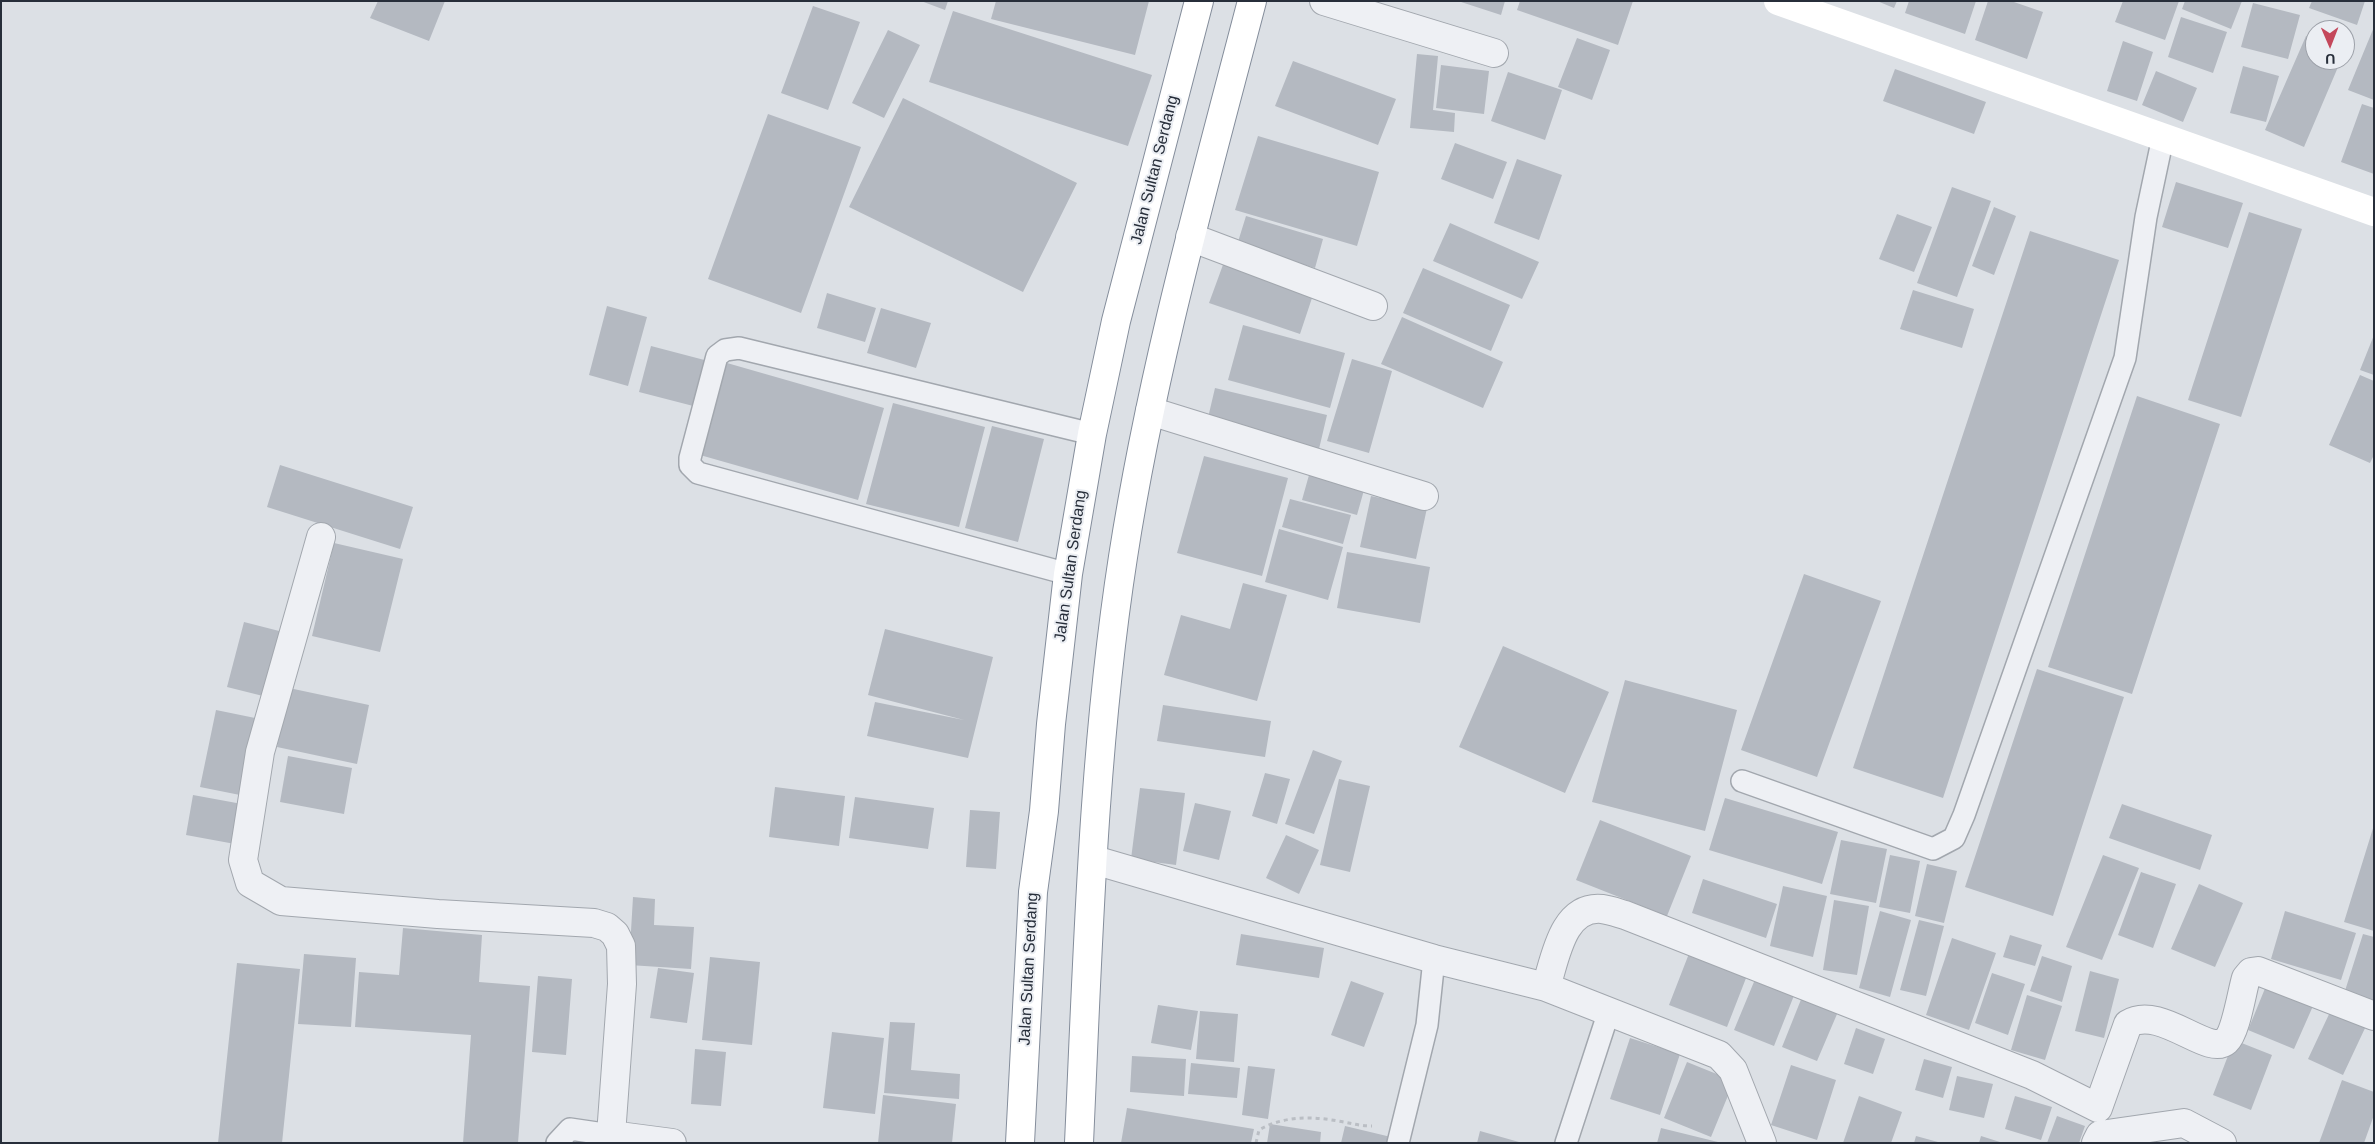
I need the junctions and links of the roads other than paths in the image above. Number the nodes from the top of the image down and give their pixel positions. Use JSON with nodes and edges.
{"nodes":[{"id":1,"x":1199,"y":1,"type":"edge"},
{"id":2,"x":1252,"y":1,"type":"edge"},
{"id":3,"x":1324,"y":1,"type":"edge"},
{"id":4,"x":1778,"y":1,"type":"edge"},
{"id":5,"x":1494,"y":53,"type":"dead end"},
{"id":6,"x":2163,"y":136,"type":"junction"},
{"id":7,"x":2374,"y":211,"type":"edge"},
{"id":8,"x":1190,"y":237,"type":"junction"},
{"id":9,"x":1373,"y":306,"type":"dead end"},
{"id":10,"x":1150,"y":411,"type":"junction"},
{"id":11,"x":1092,"y":434,"type":"junction"},
{"id":12,"x":1424,"y":496,"type":"dead end"},
{"id":13,"x":321,"y":537,"type":"dead end"},
{"id":14,"x":1068,"y":574,"type":"junction"},
{"id":15,"x":1742,"y":780,"type":"dead end"},
{"id":16,"x":1094,"y":860,"type":"junction"},
{"id":17,"x":1434,"y":959,"type":"junction"},
{"id":18,"x":1546,"y":988,"type":"junction"},
{"id":19,"x":1609,"y":1011,"type":"junction"},
{"id":20,"x":2374,"y":1016,"type":"edge"},
{"id":21,"x":2098,"y":1108,"type":"junction"},
{"id":22,"x":611,"y":1135,"type":"junction"},
{"id":23,"x":1399,"y":1137,"type":"edge"},
{"id":24,"x":2098,"y":1139,"type":"edge"},
{"id":25,"x":557,"y":1143,"type":"edge"},
{"id":26,"x":672,"y":1143,"type":"edge"},
{"id":27,"x":1020,"y":1143,"type":"edge"},
{"id":28,"x":1079,"y":1143,"type":"edge"},
{"id":29,"x":1566,"y":1143,"type":"edge"},
{"id":30,"x":1762,"y":1143,"type":"edge"},
{"id":31,"x":2222,"y":1143,"type":"edge"}],
"edges":[{"from":1,"to":11,"type":"main road","name":"Jalan Sultan Serdang"},
{"from":2,"to":8,"type":"main road"},
{"from":3,"to":5,"type":"street"},
{"from":4,"to":6,"type":"main road"},
{"from":6,"to":7,"type":"main road"},
{"from":6,"to":15,"type":"lane"},
{"from":8,"to":9,"type":"street"},
{"from":8,"to":10,"type":"main road"},
{"from":10,"to":12,"type":"street"},
{"from":10,"to":16,"type":"main road"},
{"from":11,"to":14,"type":"main road","name":"Jalan Sultan Serdang"},
{"from":11,"to":14,"type":"lane"},
{"from":13,"to":22,"type":"street"},
{"from":14,"to":27,"type":"main road","name":"Jalan Sultan Serdang"},
{"from":16,"to":17,"type":"street"},
{"from":16,"to":28,"type":"main road"},
{"from":17,"to":18,"type":"street"},
{"from":17,"to":23,"type":"lane"},
{"from":18,"to":19,"type":"street"},
{"from":18,"to":21,"type":"street"},
{"from":19,"to":29,"type":"lane"},
{"from":19,"to":30,"type":"street"},
{"from":20,"to":21,"type":"street"},
{"from":21,"to":24,"type":"street"},
{"from":22,"to":25,"type":"lane"},
{"from":22,"to":26,"type":"street"},
{"from":24,"to":31,"type":"street"}]}
